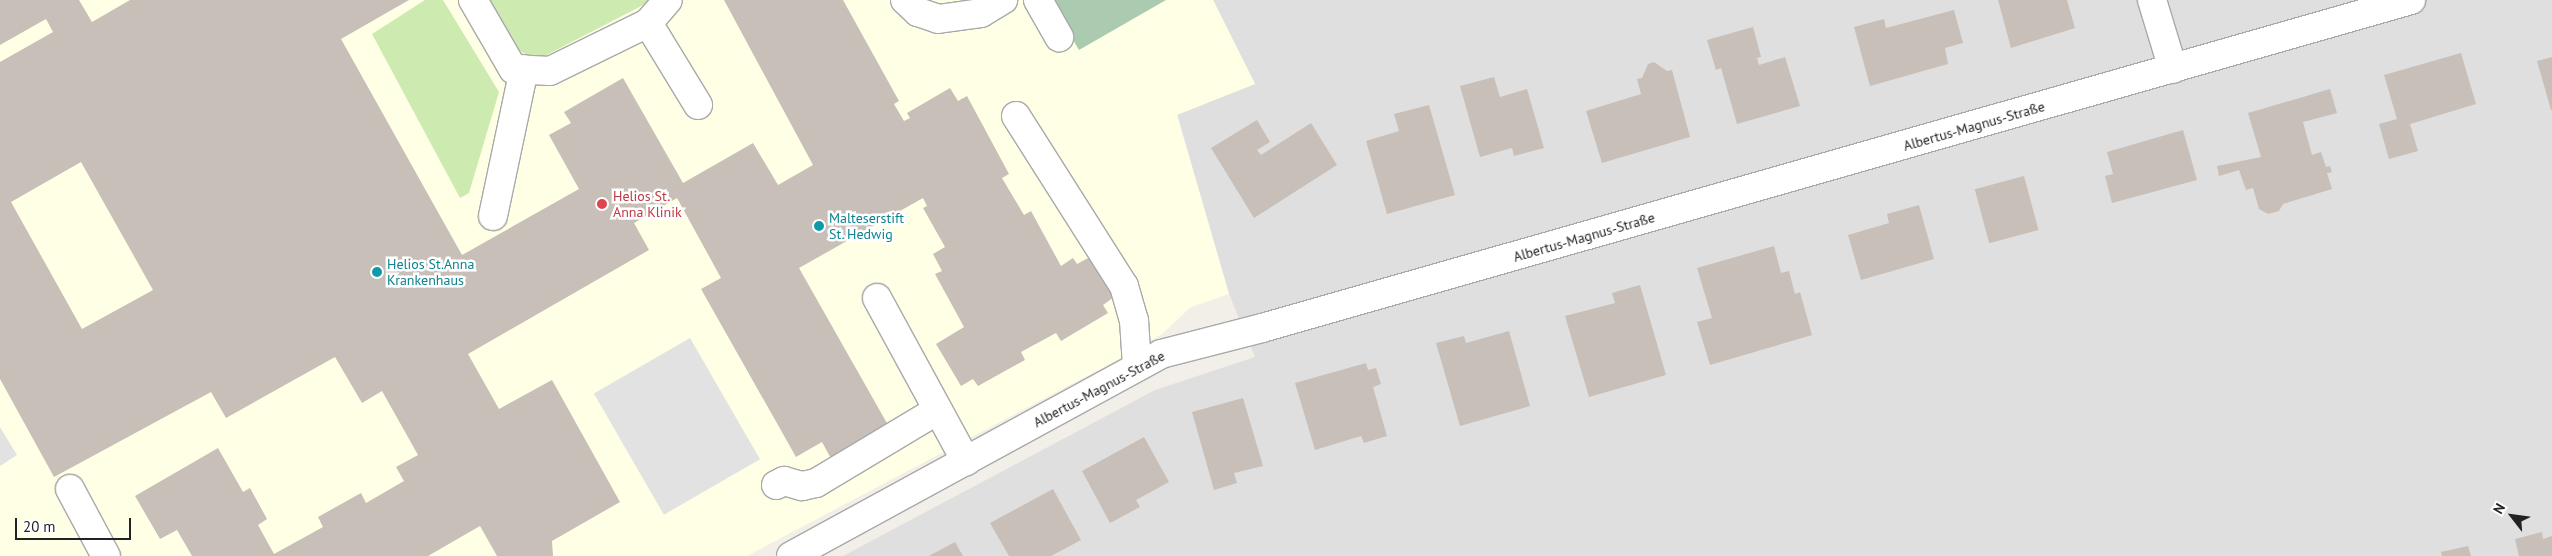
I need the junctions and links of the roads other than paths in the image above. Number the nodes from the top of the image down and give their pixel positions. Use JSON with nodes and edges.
{"nodes":[{"id":1,"x":473,"y":0,"type":"edge"},
{"id":2,"x":668,"y":0,"type":"edge"},
{"id":3,"x":905,"y":0,"type":"edge"},
{"id":4,"x":1003,"y":0,"type":"edge"},
{"id":5,"x":1038,"y":0,"type":"edge"},
{"id":6,"x":2152,"y":0,"type":"edge"},
{"id":7,"x":2411,"y":0,"type":"edge"},
{"id":8,"x":648,"y":24,"type":"junction"},
{"id":9,"x":1059,"y":37,"type":"dead end"},
{"id":10,"x":524,"y":69,"type":"junction"},
{"id":11,"x":2173,"y":69,"type":"junction"},
{"id":12,"x":698,"y":104,"type":"dead end"},
{"id":13,"x":1016,"y":116,"type":"dead end"},
{"id":14,"x":493,"y":216,"type":"dead end"},
{"id":15,"x":877,"y":298,"type":"dead end"},
{"id":16,"x":1137,"y":367,"type":"junction"},
{"id":17,"x":938,"y":410,"type":"junction"},
{"id":18,"x":966,"y":461,"type":"junction"},
{"id":19,"x":776,"y":485,"type":"dead end"},
{"id":20,"x":70,"y":489,"type":"dead end"},
{"id":21,"x":106,"y":556,"type":"edge"},
{"id":22,"x":791,"y":556,"type":"edge"}],
"edges":[{"from":1,"to":10,"type":"street"},
{"from":2,"to":8,"type":"street"},
{"from":3,"to":4,"type":"street"},
{"from":5,"to":9,"type":"street"},
{"from":6,"to":11,"type":"street"},
{"from":7,"to":11,"type":"street","name":"Albertus-Magnus-Straße"},
{"from":8,"to":10,"type":"street"},
{"from":8,"to":12,"type":"street"},
{"from":10,"to":14,"type":"street"},
{"from":11,"to":16,"type":"street","name":"Albertus-Magnus-Straße"},
{"from":13,"to":16,"type":"street"},
{"from":15,"to":17,"type":"street"},
{"from":16,"to":18,"type":"street","name":"Albertus-Magnus-Straße"},
{"from":17,"to":18,"type":"street"},
{"from":17,"to":19,"type":"street"},
{"from":18,"to":22,"type":"street","name":"Albertus-Magnus-Straße"},
{"from":20,"to":21,"type":"street"}]}
